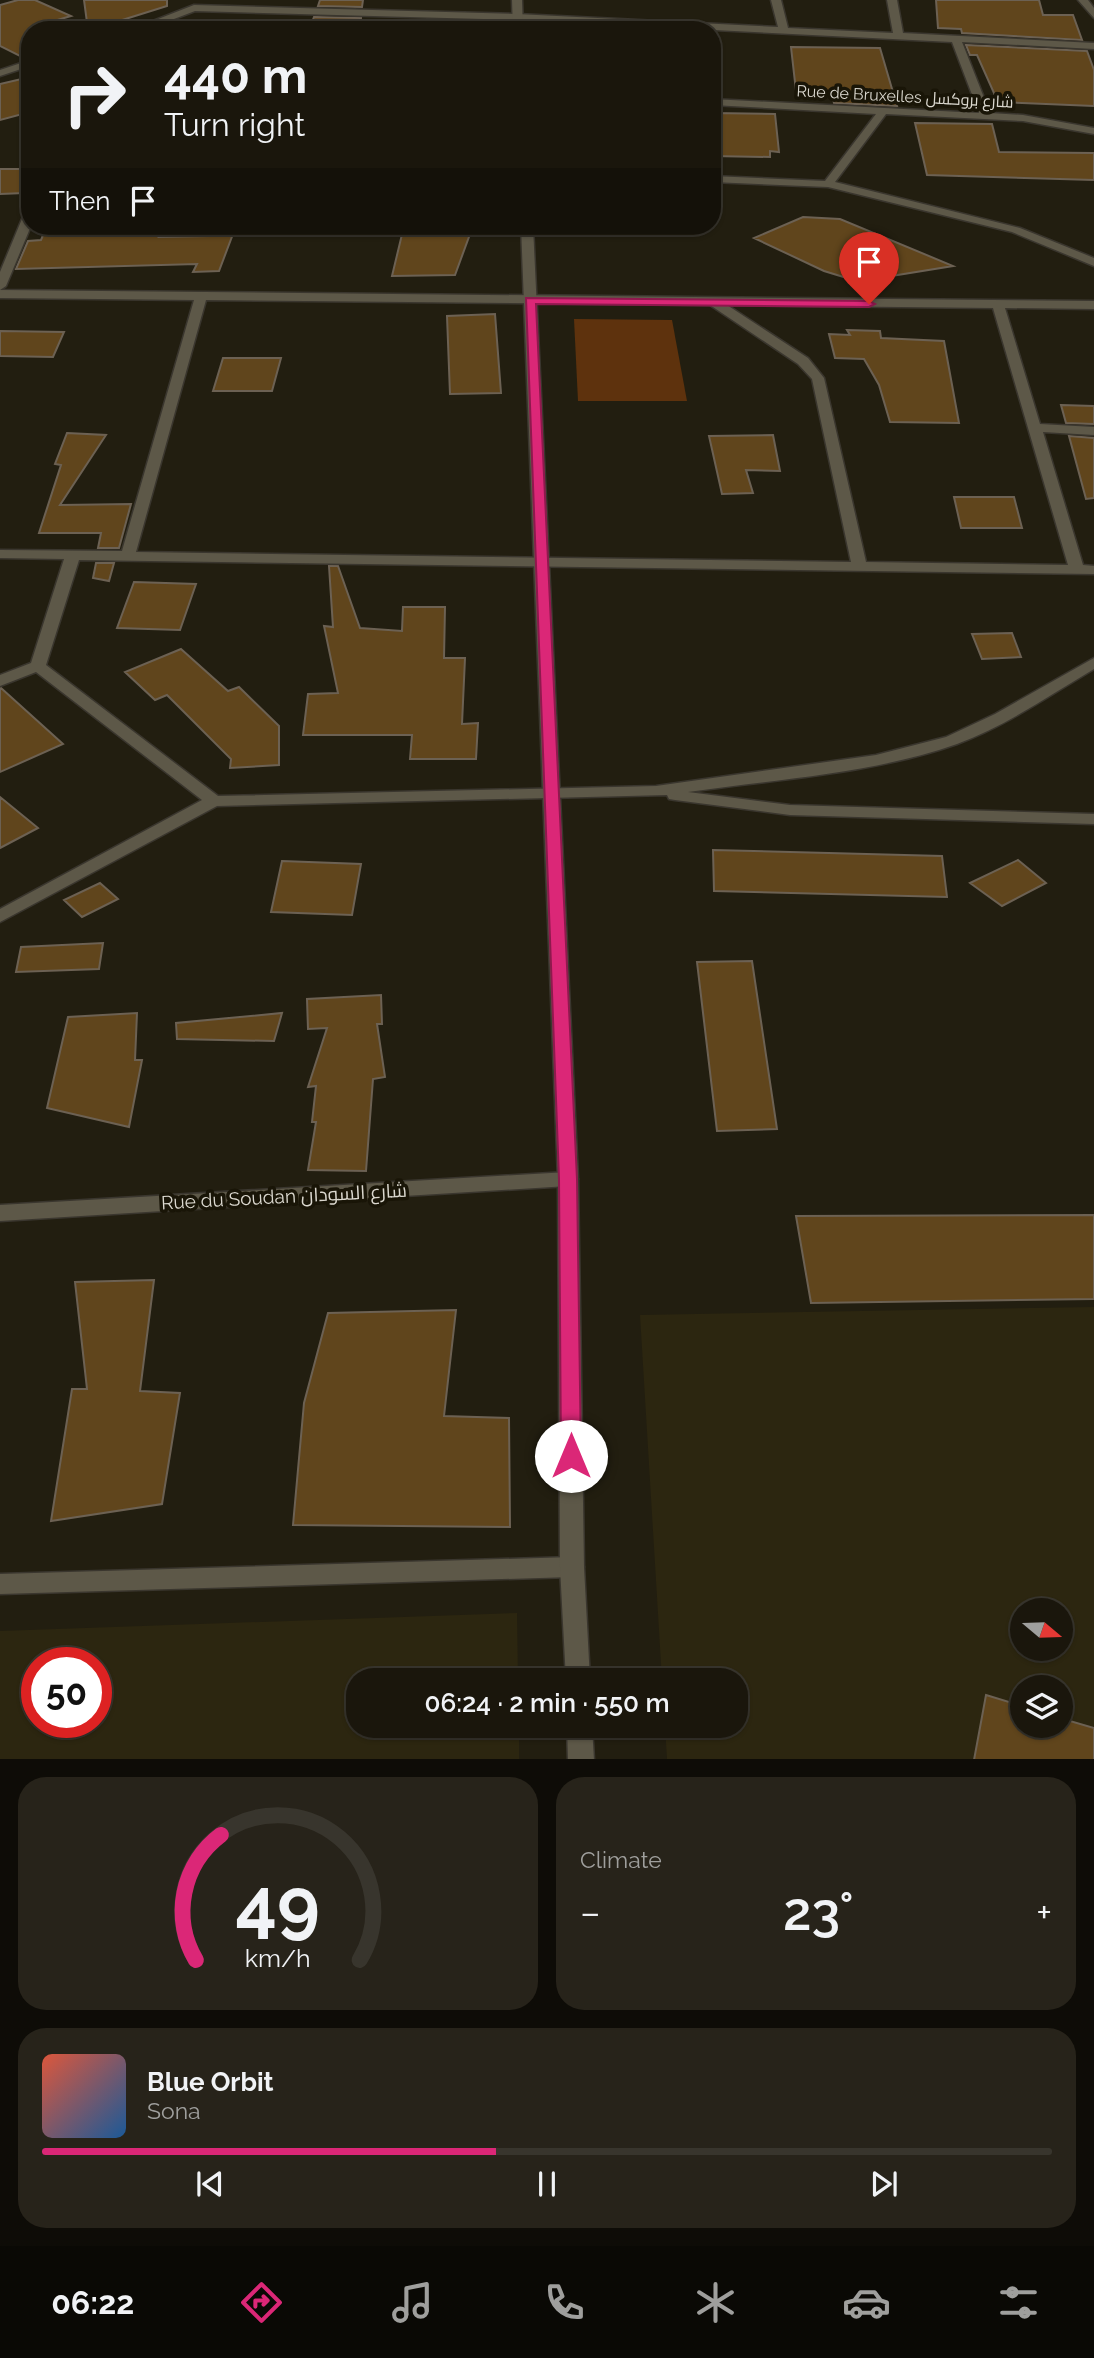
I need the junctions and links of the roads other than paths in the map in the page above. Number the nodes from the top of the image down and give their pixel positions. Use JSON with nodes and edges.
{"nodes":[{"id":1,"x":517,"y":0,"type":"edge"},
{"id":2,"x":776,"y":0,"type":"edge"},
{"id":3,"x":892,"y":0,"type":"edge"},
{"id":4,"x":1083,"y":0,"type":"edge"},
{"id":5,"x":195,"y":4,"type":"edge"},
{"id":6,"x":1094,"y":15,"type":"edge"},
{"id":7,"x":517,"y":17,"type":"junction"},
{"id":8,"x":160,"y":21,"type":"edge"},
{"id":9,"x":517,"y":21,"type":"edge"},
{"id":10,"x":599,"y":21,"type":"edge"},
{"id":11,"x":721,"y":27,"type":"edge"},
{"id":12,"x":784,"y":30,"type":"junction"},
{"id":13,"x":899,"y":36,"type":"junction"},
{"id":14,"x":956,"y":39,"type":"junction"},
{"id":15,"x":1094,"y":46,"type":"edge"},
{"id":16,"x":11,"y":60,"type":"dead end"},
{"id":17,"x":21,"y":63,"type":"edge"},
{"id":18,"x":21,"y":66,"type":"edge"},
{"id":19,"x":0,"y":73,"type":"edge"},
{"id":20,"x":721,"y":102,"type":"edge"},
{"id":21,"x":883,"y":111,"type":"junction"},
{"id":22,"x":986,"y":116,"type":"junction"},
{"id":23,"x":1094,"y":131,"type":"edge"},
{"id":24,"x":721,"y":179,"type":"edge"},
{"id":25,"x":828,"y":184,"type":"junction"},
{"id":26,"x":21,"y":235,"type":"edge"},
{"id":27,"x":527,"y":235,"type":"edge"},
{"id":28,"x":1094,"y":262,"type":"edge"},
{"id":29,"x":0,"y":286,"type":"edge"},
{"id":30,"x":0,"y":294,"type":"edge"},
{"id":31,"x":201,"y":296,"type":"junction"},
{"id":32,"x":530,"y":300,"type":"junction"},
{"id":33,"x":714,"y":302,"type":"junction"},
{"id":34,"x":998,"y":305,"type":"junction"},
{"id":35,"x":1094,"y":305,"type":"edge"},
{"id":36,"x":1035,"y":428,"type":"junction"},
{"id":37,"x":1094,"y":430,"type":"edge"},
{"id":38,"x":0,"y":554,"type":"edge"},
{"id":39,"x":74,"y":555,"type":"junction"},
{"id":40,"x":128,"y":556,"type":"junction"},
{"id":41,"x":542,"y":562,"type":"junction"},
{"id":42,"x":859,"y":565,"type":"junction"},
{"id":43,"x":1077,"y":570,"type":"junction"},
{"id":44,"x":1094,"y":570,"type":"edge"},
{"id":45,"x":1094,"y":663,"type":"edge"},
{"id":46,"x":38,"y":666,"type":"junction"},
{"id":47,"x":0,"y":681,"type":"edge"},
{"id":48,"x":656,"y":792,"type":"junction"},
{"id":49,"x":552,"y":794,"type":"junction"},
{"id":50,"x":214,"y":801,"type":"junction"},
{"id":51,"x":1094,"y":819,"type":"edge"},
{"id":52,"x":0,"y":916,"type":"edge"},
{"id":53,"x":568,"y":1179,"type":"junction"},
{"id":54,"x":0,"y":1213,"type":"edge"},
{"id":55,"x":572,"y":1567,"type":"junction"},
{"id":56,"x":0,"y":1584,"type":"edge"},
{"id":57,"x":577,"y":1668,"type":"edge"},
{"id":58,"x":580,"y":1738,"type":"edge"},
{"id":59,"x":581,"y":1759,"type":"edge"}],
"edges":[{"from":1,"to":7,"type":"street"},
{"from":2,"to":12,"type":"street"},
{"from":3,"to":13,"type":"street"},
{"from":4,"to":6,"type":"street"},
{"from":5,"to":7,"type":"street"},
{"from":5,"to":8,"type":"street"},
{"from":7,"to":9,"type":"street"},
{"from":7,"to":10,"type":"street"},
{"from":11,"to":12,"type":"street"},
{"from":12,"to":13,"type":"street"},
{"from":13,"to":14,"type":"street"},
{"from":14,"to":15,"type":"street"},
{"from":14,"to":22,"type":"street"},
{"from":16,"to":17,"type":"street"},
{"from":18,"to":19,"type":"street"},
{"from":20,"to":21,"type":"street","name":"Rue de Bruxelles شارع بروكسل"},
{"from":21,"to":22,"type":"street","name":"Rue de Bruxelles شارع بروكسل"},
{"from":21,"to":25,"type":"street"},
{"from":22,"to":23,"type":"street","name":"Rue de Bruxelles شارع بروكسل"},
{"from":24,"to":25,"type":"street"},
{"from":25,"to":28,"type":"street"},
{"from":26,"to":29,"type":"street"},
{"from":27,"to":32,"type":"street"},
{"from":30,"to":31,"type":"street"},
{"from":31,"to":32,"type":"street"},
{"from":31,"to":40,"type":"street"},
{"from":32,"to":33,"type":"street"},
{"from":32,"to":41,"type":"street"},
{"from":33,"to":34,"type":"street"},
{"from":33,"to":42,"type":"street"},
{"from":34,"to":35,"type":"street"},
{"from":34,"to":36,"type":"street"},
{"from":36,"to":37,"type":"street"},
{"from":36,"to":43,"type":"street"},
{"from":38,"to":39,"type":"street"},
{"from":39,"to":40,"type":"street"},
{"from":39,"to":46,"type":"street"},
{"from":40,"to":41,"type":"street"},
{"from":41,"to":42,"type":"street"},
{"from":41,"to":49,"type":"street"},
{"from":42,"to":43,"type":"street"},
{"from":43,"to":44,"type":"street"},
{"from":45,"to":48,"type":"street"},
{"from":46,"to":47,"type":"street"},
{"from":46,"to":50,"type":"street"},
{"from":48,"to":49,"type":"street"},
{"from":48,"to":51,"type":"street"},
{"from":49,"to":50,"type":"street"},
{"from":49,"to":53,"type":"street"},
{"from":50,"to":52,"type":"street"},
{"from":53,"to":54,"type":"street","name":"Rue du Soudan شارع السودان"},
{"from":53,"to":55,"type":"street"},
{"from":55,"to":56,"type":"street"},
{"from":55,"to":57,"type":"street"},
{"from":58,"to":59,"type":"street"}]}
